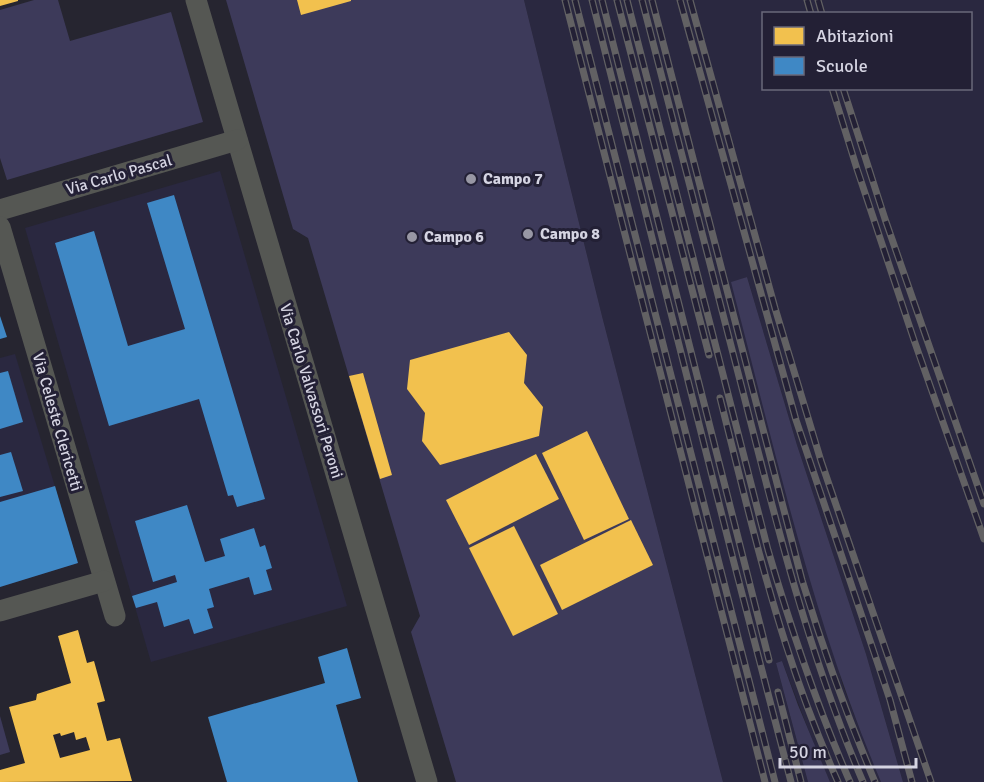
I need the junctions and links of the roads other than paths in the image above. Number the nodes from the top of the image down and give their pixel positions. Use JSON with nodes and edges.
{"nodes":[{"id":1,"x":196,"y":0,"type":"edge"},
{"id":2,"x":237,"y":140,"type":"junction"},
{"id":3,"x":0,"y":210,"type":"edge"},
{"id":4,"x":0,"y":227,"type":"edge"},
{"id":5,"x":104,"y":581,"type":"junction"},
{"id":6,"x":0,"y":611,"type":"edge"},
{"id":7,"x":115,"y":616,"type":"dead end"},
{"id":8,"x":427,"y":782,"type":"edge"}],
"edges":[{"from":1,"to":2,"type":"street","name":"Via Carlo Valvassori Peroni"},
{"from":2,"to":3,"type":"street","name":"Via Carlo Pascal"},
{"from":2,"to":8,"type":"street","name":"Via Carlo Valvassori Peroni"},
{"from":4,"to":5,"type":"street","name":"Via Celeste Clericetti"},
{"from":5,"to":6,"type":"street"},
{"from":5,"to":7,"type":"street","name":"Via Celeste Clericetti"}]}
